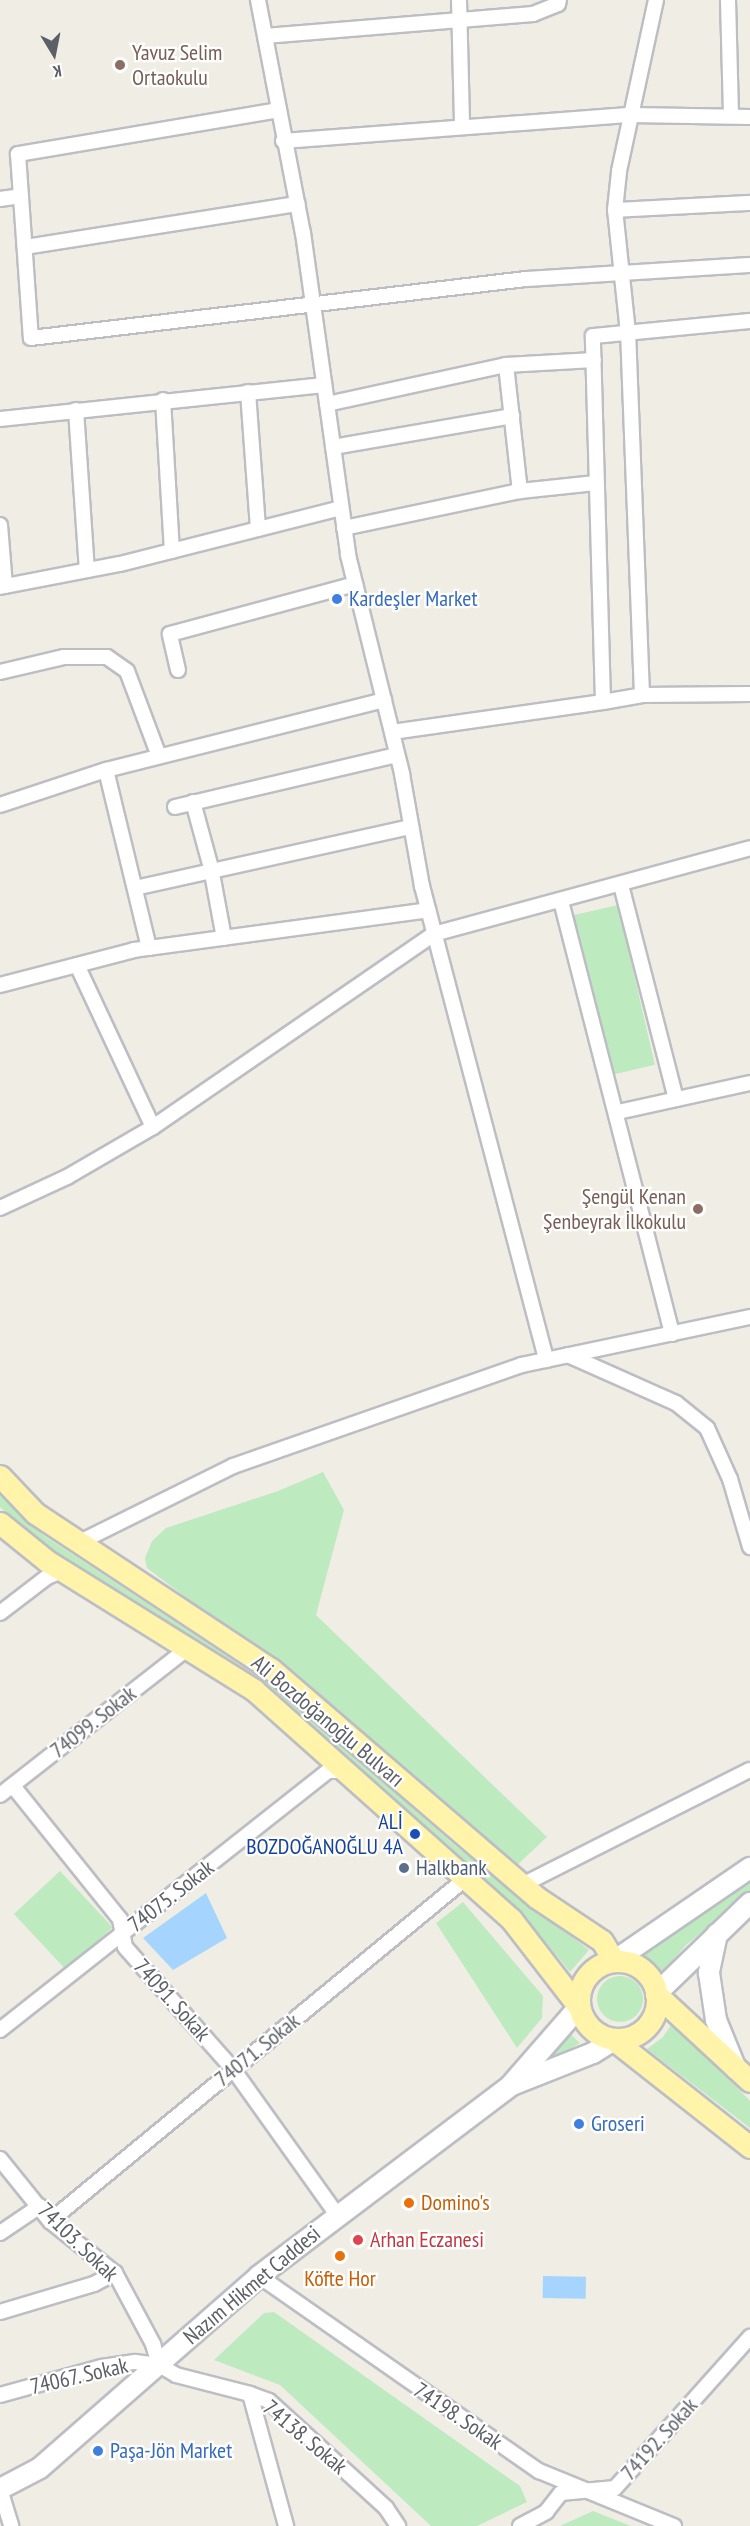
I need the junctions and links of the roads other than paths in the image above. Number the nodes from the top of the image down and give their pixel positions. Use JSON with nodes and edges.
{"nodes":[{"id":1,"x":258,"y":0,"type":"edge"},
{"id":2,"x":459,"y":0,"type":"edge"},
{"id":3,"x":559,"y":0,"type":"edge"},
{"id":4,"x":656,"y":0,"type":"edge"},
{"id":5,"x":728,"y":0,"type":"edge"},
{"id":6,"x":459,"y":21,"type":"junction"},
{"id":7,"x":265,"y":36,"type":"junction"},
{"id":8,"x":279,"y":110,"type":"junction"},
{"id":9,"x":731,"y":115,"type":"junction"},
{"id":10,"x":631,"y":116,"type":"junction"},
{"id":11,"x":750,"y":117,"type":"edge"},
{"id":12,"x":462,"y":127,"type":"junction"},
{"id":13,"x":283,"y":141,"type":"junction"},
{"id":14,"x":21,"y":196,"type":"junction"},
{"id":15,"x":0,"y":199,"type":"edge"},
{"id":16,"x":750,"y":203,"type":"edge"},
{"id":17,"x":298,"y":204,"type":"junction"},
{"id":18,"x":615,"y":210,"type":"junction"},
{"id":19,"x":25,"y":247,"type":"junction"},
{"id":20,"x":750,"y":265,"type":"edge"},
{"id":21,"x":620,"y":271,"type":"junction"},
{"id":22,"x":313,"y":304,"type":"junction"},
{"id":23,"x":750,"y":321,"type":"edge"},
{"id":24,"x":628,"y":333,"type":"junction"},
{"id":25,"x":594,"y":360,"type":"junction"},
{"id":26,"x":506,"y":365,"type":"junction"},
{"id":27,"x":324,"y":385,"type":"junction"},
{"id":28,"x":248,"y":392,"type":"junction"},
{"id":29,"x":163,"y":400,"type":"junction"},
{"id":30,"x":327,"y":404,"type":"junction"},
{"id":31,"x":76,"y":410,"type":"junction"},
{"id":32,"x":512,"y":416,"type":"junction"},
{"id":33,"x":0,"y":419,"type":"edge"},
{"id":34,"x":333,"y":447,"type":"junction"},
{"id":35,"x":596,"y":483,"type":"junction"},
{"id":36,"x":520,"y":490,"type":"junction"},
{"id":37,"x":341,"y":508,"type":"junction"},
{"id":38,"x":0,"y":525,"type":"edge"},
{"id":39,"x":344,"y":528,"type":"junction"},
{"id":40,"x":258,"y":529,"type":"junction"},
{"id":41,"x":172,"y":551,"type":"junction"},
{"id":42,"x":87,"y":570,"type":"junction"},
{"id":43,"x":355,"y":584,"type":"junction"},
{"id":44,"x":3,"y":587,"type":"edge"},
{"id":45,"x":178,"y":670,"type":"dead end"},
{"id":46,"x":0,"y":672,"type":"edge"},
{"id":47,"x":750,"y":694,"type":"edge"},
{"id":48,"x":642,"y":695,"type":"junction"},
{"id":49,"x":384,"y":700,"type":"junction"},
{"id":50,"x":603,"y":702,"type":"junction"},
{"id":51,"x":392,"y":732,"type":"junction"},
{"id":52,"x":397,"y":755,"type":"junction"},
{"id":53,"x":159,"y":756,"type":"junction"},
{"id":54,"x":106,"y":770,"type":"junction"},
{"id":55,"x":193,"y":802,"type":"junction"},
{"id":56,"x":0,"y":805,"type":"edge"},
{"id":57,"x":175,"y":807,"type":"dead end"},
{"id":58,"x":411,"y":827,"type":"junction"},
{"id":59,"x":750,"y":848,"type":"edge"},
{"id":60,"x":211,"y":868,"type":"junction"},
{"id":61,"x":621,"y":885,"type":"junction"},
{"id":62,"x":135,"y":888,"type":"junction"},
{"id":63,"x":561,"y":901,"type":"junction"},
{"id":64,"x":428,"y":910,"type":"junction"},
{"id":65,"x":434,"y":934,"type":"junction"},
{"id":66,"x":224,"y":938,"type":"junction"},
{"id":67,"x":149,"y":948,"type":"junction"},
{"id":68,"x":77,"y":965,"type":"junction"},
{"id":69,"x":0,"y":985,"type":"edge"},
{"id":70,"x":750,"y":1083,"type":"edge"},
{"id":71,"x":675,"y":1100,"type":"junction"},
{"id":72,"x":618,"y":1113,"type":"junction"},
{"id":73,"x":153,"y":1127,"type":"junction"},
{"id":74,"x":0,"y":1208,"type":"edge"},
{"id":75,"x":750,"y":1317,"type":"edge"},
{"id":76,"x":672,"y":1334,"type":"junction"},
{"id":77,"x":568,"y":1355,"type":"junction"},
{"id":78,"x":546,"y":1360,"type":"junction"},
{"id":79,"x":0,"y":1476,"type":"edge"},
{"id":80,"x":0,"y":1523,"type":"edge"},
{"id":81,"x":78,"y":1543,"type":"junction"},
{"id":82,"x":750,"y":1547,"type":"edge"},
{"id":83,"x":62,"y":1571,"type":"junction"},
{"id":84,"x":0,"y":1613,"type":"edge"},
{"id":85,"x":187,"y":1648,"type":"junction"},
{"id":86,"x":750,"y":1770,"type":"edge"},
{"id":87,"x":345,"y":1772,"type":"junction"},
{"id":88,"x":13,"y":1786,"type":"junction"},
{"id":89,"x":0,"y":1795,"type":"edge"},
{"id":90,"x":750,"y":1868,"type":"edge"},
{"id":91,"x":465,"y":1879,"type":"junction"},
{"id":92,"x":522,"y":1885,"type":"junction"},
{"id":93,"x":750,"y":1903,"type":"edge"},
{"id":94,"x":123,"y":1934,"type":"junction"},
{"id":95,"x":717,"y":1934,"type":"junction"},
{"id":96,"x":614,"y":1961,"type":"junction"},
{"id":97,"x":656,"y":1994,"type":"junction"},
{"id":98,"x":579,"y":2007,"type":"junction"},
{"id":99,"x":0,"y":2030,"type":"edge"},
{"id":100,"x":614,"y":2040,"type":"junction"},
{"id":101,"x":233,"y":2069,"type":"junction"},
{"id":102,"x":743,"y":2075,"type":"edge"},
{"id":103,"x":510,"y":2086,"type":"junction"},
{"id":104,"x":750,"y":2147,"type":"edge"},
{"id":105,"x":0,"y":2159,"type":"edge"},
{"id":106,"x":40,"y":2206,"type":"junction"},
{"id":107,"x":337,"y":2215,"type":"junction"},
{"id":108,"x":50,"y":2221,"type":"junction"},
{"id":109,"x":0,"y":2233,"type":"edge"},
{"id":110,"x":115,"y":2273,"type":"junction"},
{"id":111,"x":259,"y":2276,"type":"junction"},
{"id":112,"x":0,"y":2312,"type":"edge"},
{"id":113,"x":750,"y":2337,"type":"edge"},
{"id":114,"x":159,"y":2365,"type":"junction"},
{"id":115,"x":250,"y":2394,"type":"junction"},
{"id":116,"x":0,"y":2395,"type":"edge"},
{"id":117,"x":0,"y":2489,"type":"edge"},
{"id":118,"x":586,"y":2491,"type":"junction"},
{"id":119,"x":11,"y":2526,"type":"edge"},
{"id":120,"x":286,"y":2526,"type":"edge"},
{"id":121,"x":398,"y":2526,"type":"edge"},
{"id":122,"x":520,"y":2526,"type":"edge"},
{"id":123,"x":674,"y":2526,"type":"edge"}],
"edges":[{"from":1,"to":7,"type":"street"},
{"from":2,"to":6,"type":"street"},
{"from":3,"to":6,"type":"street"},
{"from":4,"to":10,"type":"street"},
{"from":5,"to":9,"type":"street"},
{"from":6,"to":7,"type":"street"},
{"from":6,"to":12,"type":"street"},
{"from":7,"to":8,"type":"street"},
{"from":8,"to":13,"type":"street"},
{"from":8,"to":14,"type":"street"},
{"from":9,"to":10,"type":"street"},
{"from":9,"to":11,"type":"street"},
{"from":10,"to":12,"type":"street"},
{"from":10,"to":18,"type":"street"},
{"from":12,"to":13,"type":"street"},
{"from":13,"to":17,"type":"street"},
{"from":14,"to":15,"type":"street"},
{"from":14,"to":19,"type":"street"},
{"from":16,"to":18,"type":"street"},
{"from":17,"to":19,"type":"street"},
{"from":17,"to":22,"type":"street"},
{"from":18,"to":21,"type":"street"},
{"from":19,"to":22,"type":"street"},
{"from":20,"to":21,"type":"street"},
{"from":21,"to":22,"type":"street"},
{"from":21,"to":24,"type":"street"},
{"from":22,"to":27,"type":"street"},
{"from":23,"to":24,"type":"street"},
{"from":24,"to":25,"type":"street"},
{"from":24,"to":48,"type":"street"},
{"from":25,"to":26,"type":"street"},
{"from":25,"to":35,"type":"street"},
{"from":26,"to":30,"type":"street"},
{"from":26,"to":32,"type":"street"},
{"from":27,"to":28,"type":"street"},
{"from":27,"to":30,"type":"street"},
{"from":28,"to":29,"type":"street"},
{"from":28,"to":40,"type":"street"},
{"from":29,"to":31,"type":"street"},
{"from":29,"to":41,"type":"street"},
{"from":30,"to":34,"type":"street"},
{"from":31,"to":33,"type":"street"},
{"from":31,"to":42,"type":"street"},
{"from":32,"to":34,"type":"street"},
{"from":32,"to":36,"type":"street"},
{"from":34,"to":37,"type":"street"},
{"from":35,"to":36,"type":"street"},
{"from":35,"to":50,"type":"street"},
{"from":36,"to":39,"type":"street"},
{"from":37,"to":39,"type":"street"},
{"from":37,"to":40,"type":"street"},
{"from":38,"to":44,"type":"street"},
{"from":39,"to":43,"type":"street"},
{"from":40,"to":41,"type":"street"},
{"from":41,"to":42,"type":"street"},
{"from":42,"to":44,"type":"street"},
{"from":43,"to":45,"type":"street"},
{"from":43,"to":49,"type":"street"},
{"from":46,"to":53,"type":"street"},
{"from":47,"to":48,"type":"street"},
{"from":48,"to":50,"type":"street"},
{"from":49,"to":51,"type":"street"},
{"from":49,"to":53,"type":"street"},
{"from":50,"to":51,"type":"street"},
{"from":51,"to":52,"type":"street"},
{"from":52,"to":55,"type":"street"},
{"from":52,"to":58,"type":"street"},
{"from":53,"to":54,"type":"street"},
{"from":54,"to":56,"type":"street"},
{"from":54,"to":62,"type":"street"},
{"from":55,"to":57,"type":"street"},
{"from":55,"to":60,"type":"street"},
{"from":58,"to":60,"type":"street"},
{"from":58,"to":64,"type":"street"},
{"from":59,"to":61,"type":"street"},
{"from":60,"to":62,"type":"street"},
{"from":60,"to":66,"type":"street"},
{"from":61,"to":63,"type":"street"},
{"from":61,"to":71,"type":"street"},
{"from":62,"to":67,"type":"street"},
{"from":63,"to":65,"type":"street"},
{"from":63,"to":72,"type":"street"},
{"from":64,"to":65,"type":"street"},
{"from":64,"to":66,"type":"street"},
{"from":65,"to":73,"type":"street"},
{"from":65,"to":78,"type":"street"},
{"from":66,"to":67,"type":"street"},
{"from":67,"to":68,"type":"street"},
{"from":68,"to":69,"type":"street"},
{"from":68,"to":73,"type":"street"},
{"from":70,"to":71,"type":"street"},
{"from":71,"to":72,"type":"street"},
{"from":72,"to":76,"type":"street"},
{"from":73,"to":74,"type":"street"},
{"from":75,"to":76,"type":"street"},
{"from":76,"to":77,"type":"street"},
{"from":77,"to":78,"type":"street"},
{"from":77,"to":82,"type":"street"},
{"from":78,"to":81,"type":"street"},
{"from":79,"to":81,"type":"main road","name":"Ali Bozdoğanoğlu Bulvarı"},
{"from":80,"to":83,"type":"main road","name":"Ali Bozdoğanoğlu Bulvarı"},
{"from":81,"to":92,"type":"main road","name":"Ali Bozdoğanoğlu Bulvarı"},
{"from":83,"to":84,"type":"street"},
{"from":83,"to":85,"type":"main road","name":"Ali Bozdoğanoğlu Bulvarı"},
{"from":85,"to":87,"type":"main road","name":"Ali Bozdoğanoğlu Bulvarı"},
{"from":85,"to":88,"type":"street","name":"74099. Sokak"},
{"from":86,"to":92,"type":"street"},
{"from":87,"to":91,"type":"main road","name":"Ali Bozdoğanoğlu Bulvarı"},
{"from":87,"to":94,"type":"street","name":"74075. Sokak"},
{"from":88,"to":89,"type":"street","name":"74099. Sokak"},
{"from":88,"to":94,"type":"street","name":"74091. Sokak"},
{"from":90,"to":96,"type":"main road"},
{"from":91,"to":98,"type":"main road","name":"Ali Bozdoğanoğlu Bulvarı"},
{"from":91,"to":101,"type":"street","name":"74071. Sokak"},
{"from":92,"to":96,"type":"main road","name":"Ali Bozdoğanoğlu Bulvarı"},
{"from":93,"to":95,"type":"main road"},
{"from":94,"to":99,"type":"street","name":"74075. Sokak"},
{"from":94,"to":101,"type":"street","name":"74091. Sokak"},
{"from":95,"to":97,"type":"main road"},
{"from":95,"to":102,"type":"main road"},
{"from":96,"to":97,"type":"main road"},
{"from":96,"to":98,"type":"main road"},
{"from":97,"to":100,"type":"main road"},
{"from":97,"to":102,"type":"main road"},
{"from":98,"to":100,"type":"main road"},
{"from":98,"to":103,"type":"main road"},
{"from":100,"to":103,"type":"main road"},
{"from":100,"to":104,"type":"main road"},
{"from":101,"to":107,"type":"street","name":"74091. Sokak"},
{"from":101,"to":108,"type":"street","name":"74071. Sokak"},
{"from":103,"to":107,"type":"main road","name":"Nazım Hikmet Caddesi"},
{"from":105,"to":106,"type":"street","name":"74103. Sokak"},
{"from":106,"to":108,"type":"street","name":"74103. Sokak"},
{"from":106,"to":109,"type":"street"},
{"from":107,"to":111,"type":"main road","name":"Nazım Hikmet Caddesi"},
{"from":108,"to":110,"type":"street","name":"74103. Sokak"},
{"from":110,"to":112,"type":"street"},
{"from":110,"to":114,"type":"street","name":"74103. Sokak"},
{"from":111,"to":114,"type":"main road","name":"Nazım Hikmet Caddesi"},
{"from":111,"to":118,"type":"street","name":"74198. Sokak"},
{"from":113,"to":118,"type":"street","name":"74192. Sokak"},
{"from":114,"to":115,"type":"street","name":"74138. Sokak"},
{"from":114,"to":116,"type":"street","name":"74067. Sokak"},
{"from":114,"to":117,"type":"main road","name":"Nazım Hikmet Caddesi"},
{"from":115,"to":120,"type":"street"},
{"from":115,"to":121,"type":"street","name":"74138. Sokak"},
{"from":117,"to":119,"type":"street"},
{"from":118,"to":122,"type":"street","name":"74192. Sokak"},
{"from":118,"to":123,"type":"street","name":"74198. Sokak"}]}
